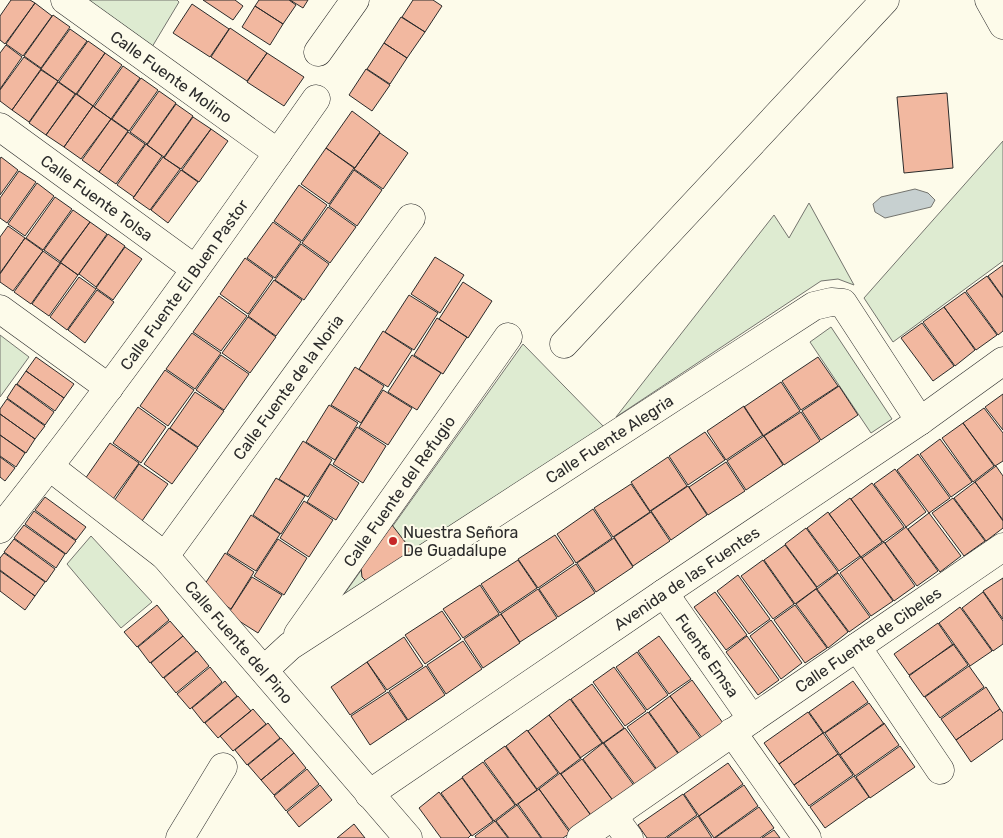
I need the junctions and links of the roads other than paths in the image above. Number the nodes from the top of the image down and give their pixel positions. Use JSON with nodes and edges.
{"nodes":[{"id":1,"x":65,"y":0,"type":"edge"},
{"id":2,"x":355,"y":0,"type":"edge"},
{"id":3,"x":885,"y":0,"type":"edge"},
{"id":4,"x":989,"y":0,"type":"edge"},
{"id":5,"x":1003,"y":25,"type":"edge"},
{"id":6,"x":318,"y":52,"type":"dead end"},
{"id":7,"x":316,"y":99,"type":"dead end"},
{"id":8,"x":0,"y":127,"type":"edge"},
{"id":9,"x":278,"y":153,"type":"junction"},
{"id":10,"x":410,"y":218,"type":"dead end"},
{"id":11,"x":194,"y":269,"type":"junction"},
{"id":12,"x":0,"y":309,"type":"edge"},
{"id":13,"x":508,"y":337,"type":"dead end"},
{"id":14,"x":564,"y":344,"type":"dead end"},
{"id":15,"x":1003,"y":362,"type":"edge"},
{"id":16,"x":109,"y":388,"type":"junction"},
{"id":17,"x":920,"y":421,"type":"junction"},
{"id":18,"x":50,"y":467,"type":"junction"},
{"id":19,"x":0,"y":529,"type":"edge"},
{"id":20,"x":1003,"y":547,"type":"edge"},
{"id":21,"x":165,"y":556,"type":"junction"},
{"id":22,"x":664,"y":592,"type":"junction"},
{"id":23,"x":290,"y":646,"type":"junction"},
{"id":24,"x":857,"y":647,"type":"junction"},
{"id":25,"x":264,"y":670,"type":"junction"},
{"id":26,"x":742,"y":726,"type":"junction"},
{"id":27,"x":223,"y":766,"type":"dead end"},
{"id":28,"x":940,"y":770,"type":"dead end"},
{"id":29,"x":369,"y":794,"type":"junction"},
{"id":30,"x":613,"y":816,"type":"junction"},
{"id":31,"x":180,"y":838,"type":"edge"},
{"id":32,"x":408,"y":838,"type":"edge"},
{"id":33,"x":581,"y":838,"type":"edge"},
{"id":34,"x":629,"y":838,"type":"edge"},
{"id":35,"x":807,"y":838,"type":"edge"}],
"edges":[{"from":1,"to":9,"type":"street","name":"Calle Fuente Molino"},
{"from":2,"to":6,"type":"street"},
{"from":3,"to":14,"type":"street"},
{"from":4,"to":5,"type":"street"},
{"from":7,"to":9,"type":"street","name":"Calle Fuente El Buen Pastor"},
{"from":8,"to":11,"type":"street","name":"Calle Fuente Tolsa"},
{"from":9,"to":11,"type":"street","name":"Calle Fuente El Buen Pastor"},
{"from":10,"to":21,"type":"street","name":"Calle Fuente de la Noria"},
{"from":11,"to":16,"type":"street","name":"Calle Fuente El Buen Pastor"},
{"from":12,"to":16,"type":"street"},
{"from":13,"to":23,"type":"street","name":"Calle Fuente del Refugio"},
{"from":15,"to":17,"type":"street","name":"Avenida de las Fuentes"},
{"from":16,"to":18,"type":"street","name":"Calle Fuente El Buen Pastor"},
{"from":17,"to":22,"type":"street","name":"Avenida de las Fuentes"},
{"from":17,"to":23,"type":"street","name":"Calle Fuente Alegria"},
{"from":18,"to":19,"type":"street","name":"Calle Fuente El Buen Pastor"},
{"from":18,"to":21,"type":"street","name":"Calle Fuente del Pino"},
{"from":20,"to":24,"type":"street","name":"Calle Fuente de Cibeles"},
{"from":21,"to":25,"type":"street","name":"Calle Fuente del Pino"},
{"from":22,"to":26,"type":"street","name":"Fuente Emsa"},
{"from":22,"to":29,"type":"street","name":"Avenida de las Fuentes"},
{"from":23,"to":25,"type":"street","name":"Calle Fuente Alegria"},
{"from":24,"to":26,"type":"street","name":"Calle Fuente de Cibeles"},
{"from":24,"to":28,"type":"street"},
{"from":25,"to":29,"type":"street","name":"Calle Fuente del Pino"},
{"from":26,"to":30,"type":"street"},
{"from":26,"to":35,"type":"street","name":"Fuente Emsa"},
{"from":27,"to":31,"type":"street"},
{"from":29,"to":32,"type":"street","name":"Calle Fuente del Pino"},
{"from":30,"to":33,"type":"street"},
{"from":30,"to":34,"type":"street"}]}
